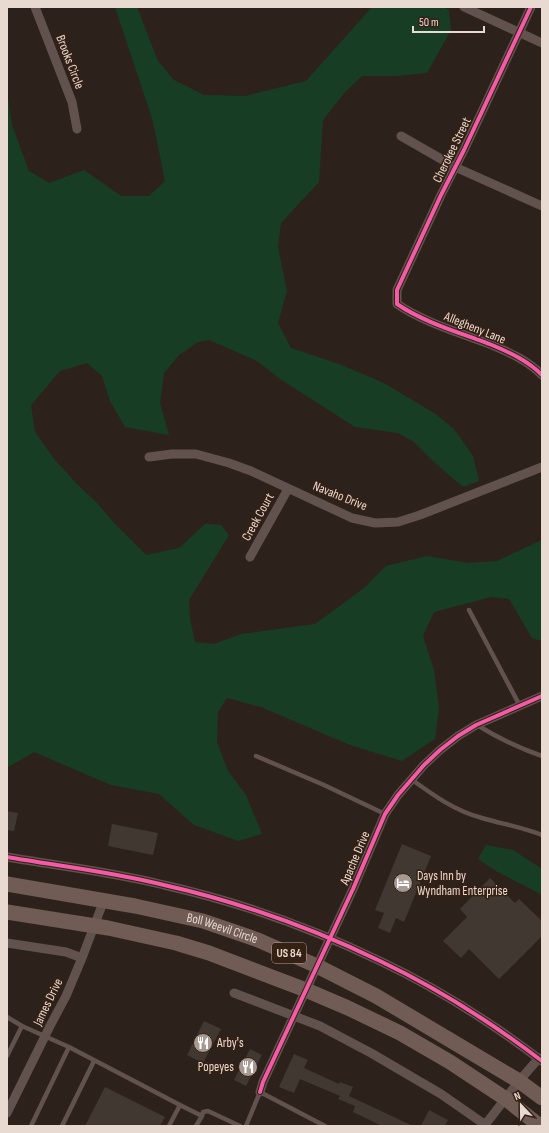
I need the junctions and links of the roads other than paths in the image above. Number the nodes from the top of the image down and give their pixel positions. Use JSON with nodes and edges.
{"nodes":[{"id":1,"x":35,"y":7,"type":"edge"},
{"id":2,"x":464,"y":7,"type":"edge"},
{"id":3,"x":531,"y":7,"type":"edge"},
{"id":4,"x":519,"y":32,"type":"junction"},
{"id":5,"x":542,"y":43,"type":"edge"},
{"id":6,"x":77,"y":128,"type":"dead end"},
{"id":7,"x":402,"y":136,"type":"dead end"},
{"id":8,"x":455,"y":166,"type":"junction"},
{"id":9,"x":542,"y":206,"type":"edge"},
{"id":10,"x":397,"y":304,"type":"joint"},
{"id":11,"x":542,"y":375,"type":"edge"},
{"id":12,"x":150,"y":457,"type":"dead end"},
{"id":13,"x":542,"y":467,"type":"edge"},
{"id":14,"x":288,"y":489,"type":"junction"},
{"id":15,"x":250,"y":557,"type":"dead end"},
{"id":16,"x":469,"y":610,"type":"dead end"},
{"id":17,"x":542,"y":696,"type":"edge"},
{"id":18,"x":520,"y":706,"type":"junction"},
{"id":19,"x":476,"y":725,"type":"junction"},
{"id":20,"x":256,"y":756,"type":"dead end"},
{"id":21,"x":542,"y":756,"type":"edge"},
{"id":22,"x":411,"y":779,"type":"junction"},
{"id":23,"x":385,"y":814,"type":"junction"},
{"id":24,"x":542,"y":835,"type":"edge"},
{"id":25,"x":7,"y":857,"type":"edge"},
{"id":26,"x":7,"y":884,"type":"edge"},
{"id":27,"x":104,"y":900,"type":"junction"},
{"id":28,"x":7,"y":912,"type":"edge"},
{"id":29,"x":94,"y":926,"type":"junction"},
{"id":30,"x":330,"y":938,"type":"junction"},
{"id":31,"x":7,"y":943,"type":"edge"},
{"id":32,"x":82,"y":958,"type":"junction"},
{"id":33,"x":317,"y":966,"type":"junction"},
{"id":34,"x":306,"y":990,"type":"junction"},
{"id":35,"x":234,"y":993,"type":"dead end"},
{"id":36,"x":294,"y":1015,"type":"junction"},
{"id":37,"x":7,"y":1018,"type":"edge"},
{"id":38,"x":22,"y":1026,"type":"junction"},
{"id":39,"x":45,"y":1037,"type":"junction"},
{"id":40,"x":69,"y":1047,"type":"junction"},
{"id":41,"x":7,"y":1056,"type":"edge"},
{"id":42,"x":540,"y":1059,"type":"edge"},
{"id":43,"x":94,"y":1060,"type":"junction"},
{"id":44,"x":519,"y":1081,"type":"junction"},
{"id":45,"x":260,"y":1092,"type":"junction"},
{"id":46,"x":542,"y":1098,"type":"edge"},
{"id":47,"x":506,"y":1099,"type":"junction"},
{"id":48,"x":180,"y":1105,"type":"junction"},
{"id":49,"x":7,"y":1113,"type":"edge"},
{"id":50,"x":202,"y":1116,"type":"junction"},
{"id":51,"x":31,"y":1126,"type":"edge"},
{"id":52,"x":62,"y":1126,"type":"edge"},
{"id":53,"x":169,"y":1126,"type":"edge"},
{"id":54,"x":196,"y":1126,"type":"edge"},
{"id":55,"x":240,"y":1126,"type":"edge"},
{"id":56,"x":246,"y":1126,"type":"edge"},
{"id":57,"x":325,"y":1126,"type":"edge"},
{"id":58,"x":485,"y":1126,"type":"edge"},
{"id":59,"x":540,"y":1126,"type":"edge"}],
"edges":[{"from":1,"to":6,"type":"street","name":"Brooks Circle"},
{"from":2,"to":4,"type":"street"},
{"from":3,"to":4,"type":"street","name":"Cherokee Street"},
{"from":4,"to":5,"type":"street"},
{"from":4,"to":8,"type":"street","name":"Cherokee Street"},
{"from":7,"to":8,"type":"street"},
{"from":8,"to":9,"type":"street"},
{"from":8,"to":10,"type":"street","name":"Cherokee Street"},
{"from":10,"to":11,"type":"street","name":"Allegheny Lane"},
{"from":12,"to":14,"type":"street","name":"Navaho Drive"},
{"from":13,"to":14,"type":"street","name":"Navaho Drive"},
{"from":14,"to":15,"type":"street","name":"Creek Court"},
{"from":16,"to":18,"type":"lane"},
{"from":17,"to":18,"type":"street","name":"Apache Drive"},
{"from":18,"to":19,"type":"street","name":"Apache Drive"},
{"from":19,"to":21,"type":"lane"},
{"from":19,"to":22,"type":"street","name":"Apache Drive"},
{"from":20,"to":23,"type":"lane"},
{"from":22,"to":23,"type":"street","name":"Apache Drive"},
{"from":22,"to":24,"type":"lane"},
{"from":23,"to":30,"type":"street","name":"Apache Drive"},
{"from":25,"to":30,"type":"street"},
{"from":26,"to":27,"type":"highway","name":"Boll Weevil Circle","number":"US 84"},
{"from":27,"to":29,"type":"street","name":"James Drive"},
{"from":27,"to":33,"type":"highway","name":"Boll Weevil Circle","number":"US 84"},
{"from":28,"to":29,"type":"highway","name":"Boll Weevil Circle","number":"US 84"},
{"from":29,"to":32,"type":"street","name":"James Drive"},
{"from":29,"to":34,"type":"highway","name":"Boll Weevil Circle","number":"US 84"},
{"from":30,"to":33,"type":"street","name":"Apache Drive"},
{"from":30,"to":42,"type":"street"},
{"from":31,"to":32,"type":"street"},
{"from":32,"to":39,"type":"street","name":"James Drive"},
{"from":33,"to":34,"type":"street","name":"Apache Drive"},
{"from":33,"to":44,"type":"highway","name":"Boll Weevil Circle","number":"US 84"},
{"from":34,"to":36,"type":"street","name":"Apache Drive"},
{"from":34,"to":47,"type":"highway","name":"Boll Weevil Circle","number":"US 84"},
{"from":35,"to":36,"type":"street"},
{"from":36,"to":45,"type":"street","name":"Apache Drive"},
{"from":36,"to":58,"type":"street"},
{"from":37,"to":38,"type":"lane"},
{"from":38,"to":39,"type":"lane"},
{"from":38,"to":41,"type":"lane"},
{"from":39,"to":40,"type":"lane"},
{"from":39,"to":49,"type":"street","name":"James Drive"},
{"from":40,"to":43,"type":"lane"},
{"from":40,"to":51,"type":"lane"},
{"from":42,"to":44,"type":"street"},
{"from":43,"to":48,"type":"lane"},
{"from":43,"to":52,"type":"lane"},
{"from":44,"to":46,"type":"highway","name":"Boll Weevil Circle","number":"US 84"},
{"from":44,"to":47,"type":"street"},
{"from":45,"to":56,"type":"lane"},
{"from":45,"to":57,"type":"lane"},
{"from":47,"to":58,"type":"street"},
{"from":47,"to":59,"type":"highway","name":"Boll Weevil Circle","number":"US 84"},
{"from":48,"to":50,"type":"lane"},
{"from":48,"to":53,"type":"lane"},
{"from":50,"to":54,"type":"lane"},
{"from":50,"to":55,"type":"lane"}]}
